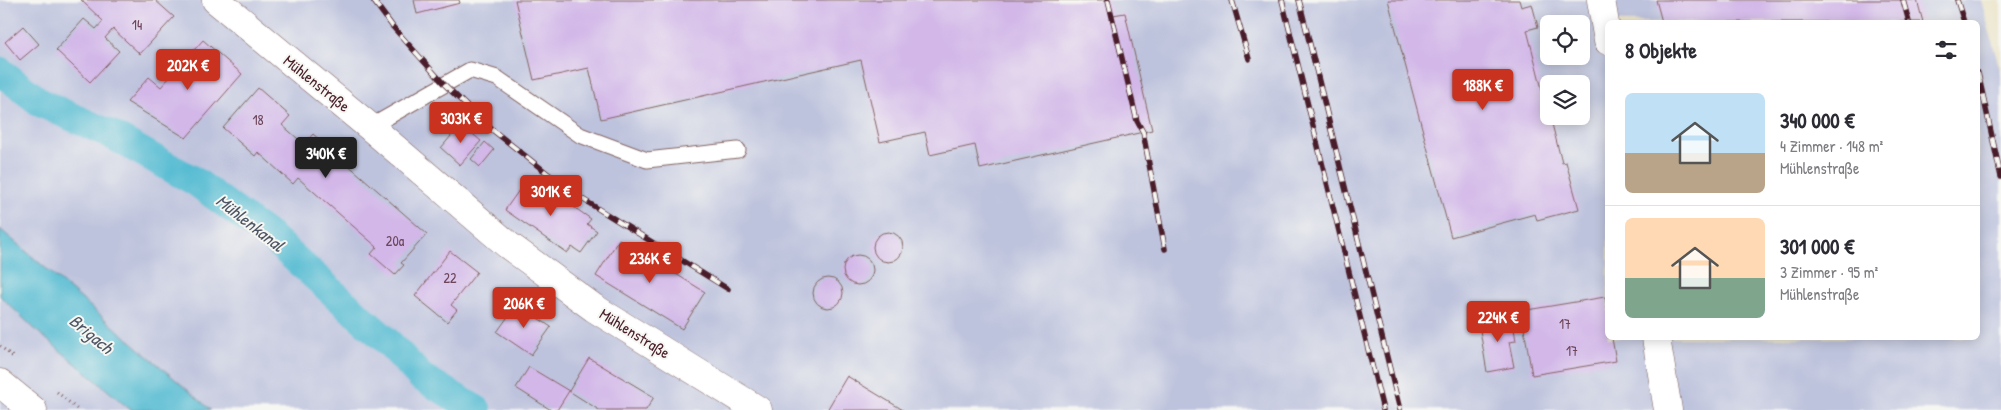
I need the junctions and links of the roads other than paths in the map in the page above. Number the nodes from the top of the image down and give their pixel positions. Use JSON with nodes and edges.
{"nodes":[{"id":1,"x":216,"y":0,"type":"edge"},
{"id":2,"x":1601,"y":0,"type":"edge"},
{"id":3,"x":1605,"y":23,"type":"edge"},
{"id":4,"x":370,"y":127,"type":"junction"},
{"id":5,"x":738,"y":150,"type":"dead end"},
{"id":6,"x":1656,"y":340,"type":"edge"},
{"id":7,"x":0,"y":383,"type":"edge"},
{"id":8,"x":33,"y":410,"type":"edge"},
{"id":9,"x":758,"y":410,"type":"edge"},
{"id":10,"x":1668,"y":410,"type":"edge"}],
"edges":[{"from":1,"to":4,"type":"street","name":"Mühlenstraße"},
{"from":2,"to":3,"type":"street"},
{"from":4,"to":5,"type":"lane"},
{"from":4,"to":9,"type":"street","name":"Mühlenstraße"},
{"from":6,"to":10,"type":"street"},
{"from":7,"to":8,"type":"street"}]}
